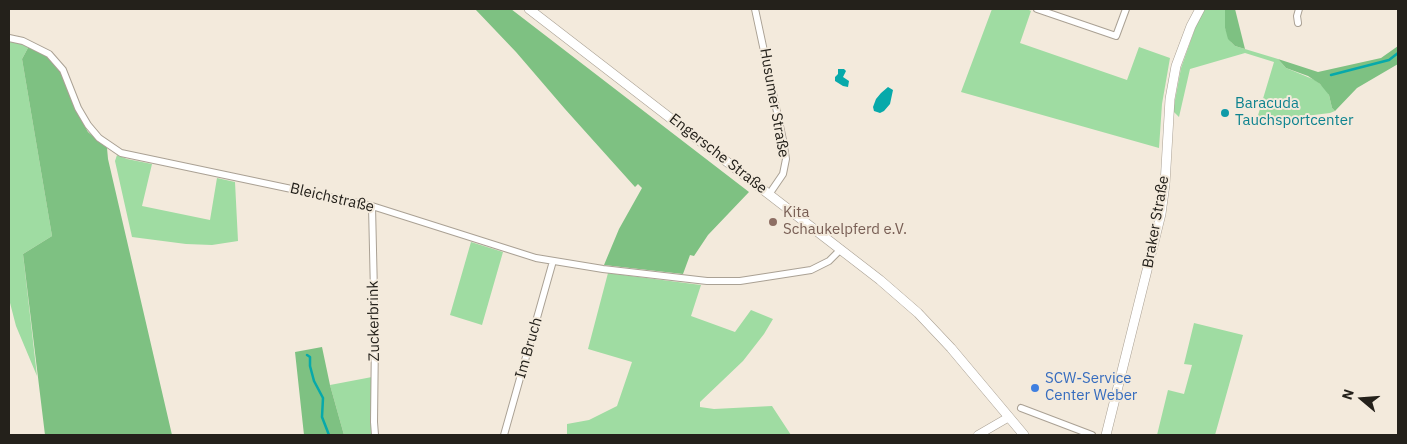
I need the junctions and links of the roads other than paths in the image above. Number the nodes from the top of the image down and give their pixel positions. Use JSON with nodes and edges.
{"nodes":[{"id":1,"x":529,"y":9,"type":"edge"},
{"id":2,"x":755,"y":9,"type":"edge"},
{"id":3,"x":1037,"y":9,"type":"edge"},
{"id":4,"x":1126,"y":9,"type":"edge"},
{"id":5,"x":1200,"y":9,"type":"edge"},
{"id":6,"x":1299,"y":9,"type":"edge"},
{"id":7,"x":1298,"y":24,"type":"dead end"},
{"id":8,"x":9,"y":38,"type":"edge"},
{"id":9,"x":770,"y":193,"type":"junction"},
{"id":10,"x":372,"y":206,"type":"junction"},
{"id":11,"x":841,"y":249,"type":"junction"},
{"id":12,"x":553,"y":262,"type":"junction"},
{"id":13,"x":1021,"y":408,"type":"dead end"},
{"id":14,"x":1009,"y":418,"type":"junction"},
{"id":15,"x":375,"y":435,"type":"edge"},
{"id":16,"x":504,"y":435,"type":"edge"},
{"id":17,"x":978,"y":435,"type":"edge"},
{"id":18,"x":1024,"y":435,"type":"edge"},
{"id":19,"x":1092,"y":435,"type":"edge"},
{"id":20,"x":1106,"y":435,"type":"edge"}],
"edges":[{"from":1,"to":9,"type":"main road","name":"Engersche Straße"},
{"from":2,"to":9,"type":"street","name":"Husumer Straße"},
{"from":3,"to":4,"type":"street"},
{"from":5,"to":20,"type":"main road","name":"Braker Straße"},
{"from":6,"to":7,"type":"street"},
{"from":8,"to":10,"type":"street","name":"Bleichstraße"},
{"from":9,"to":11,"type":"main road","name":"Engersche Straße"},
{"from":10,"to":12,"type":"street","name":"Bleichstraße"},
{"from":10,"to":15,"type":"street","name":"Zuckerbrink"},
{"from":11,"to":12,"type":"street","name":"Bleichstraße"},
{"from":11,"to":14,"type":"main road","name":"Engersche Straße"},
{"from":12,"to":16,"type":"street","name":"Im Bruch"},
{"from":13,"to":19,"type":"street"},
{"from":14,"to":17,"type":"street"},
{"from":14,"to":18,"type":"main road","name":"Engersche Straße"}]}
